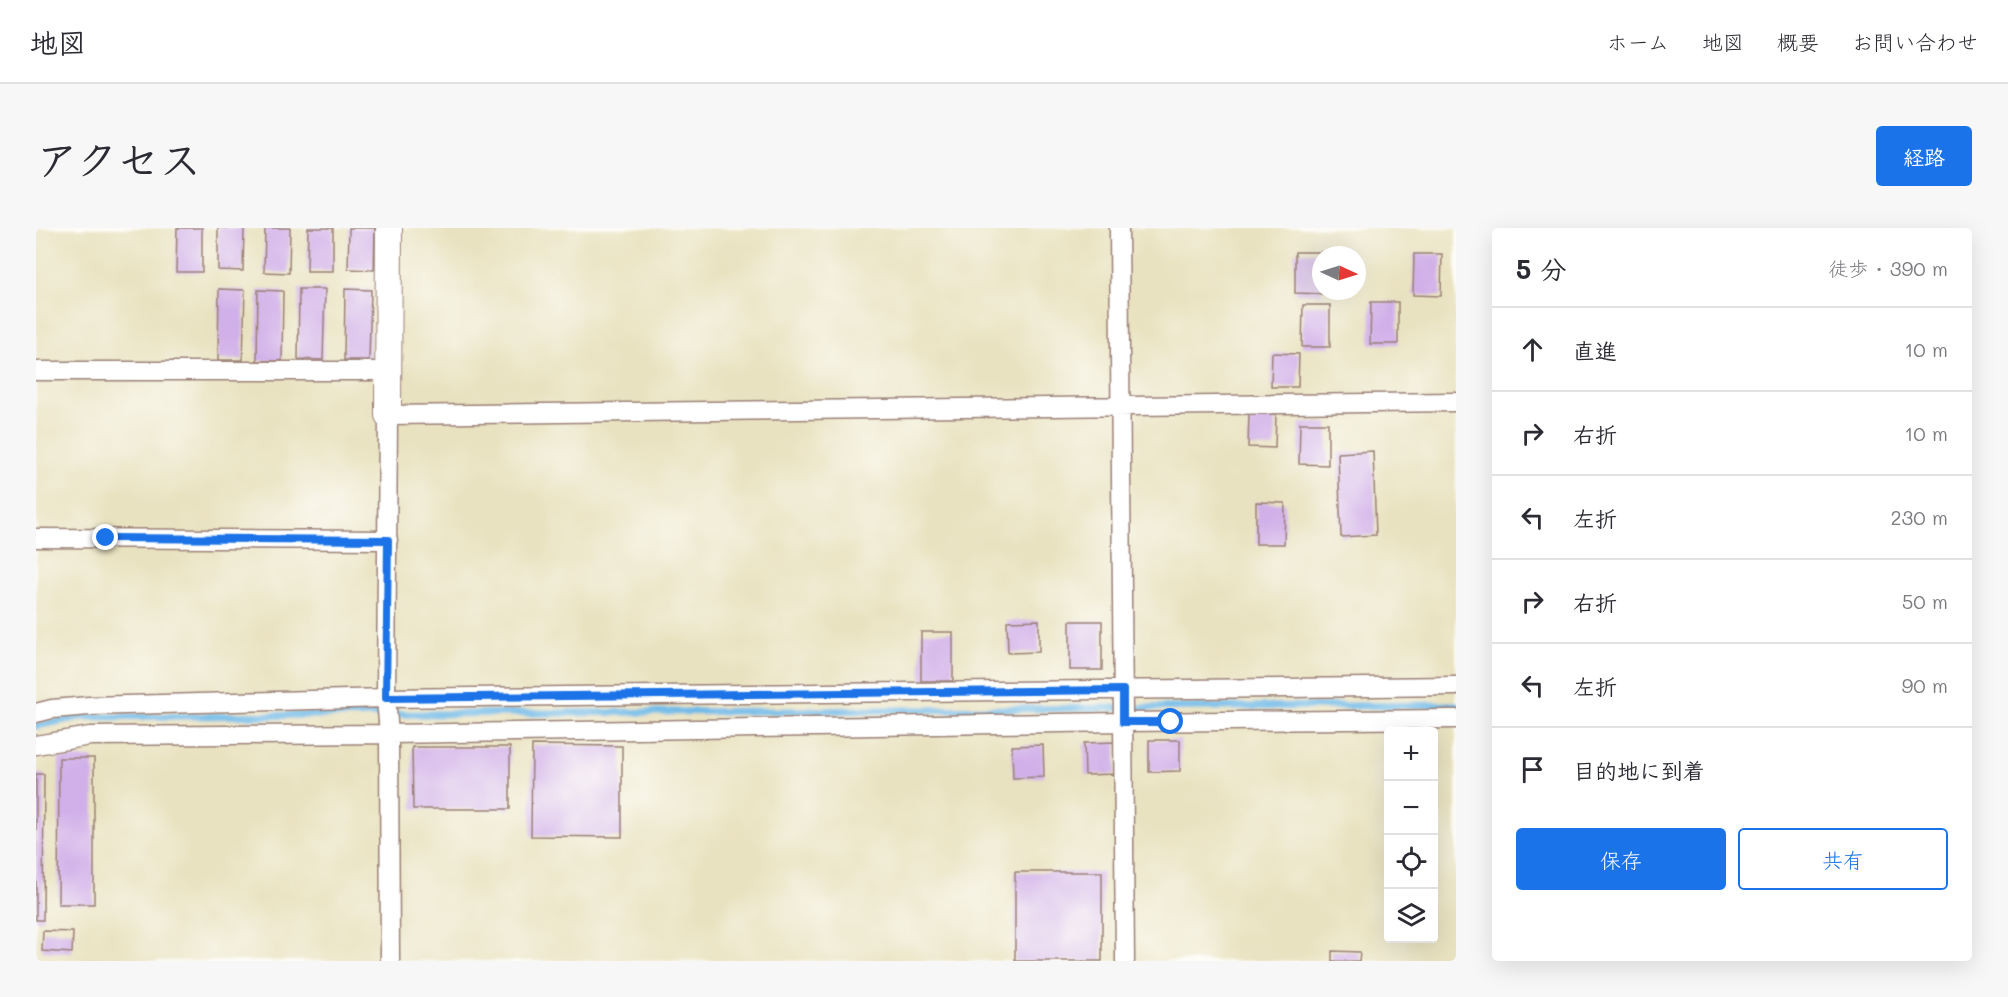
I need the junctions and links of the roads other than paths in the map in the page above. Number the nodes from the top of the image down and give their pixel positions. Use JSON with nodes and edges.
{"nodes":[{"id":1,"x":390,"y":228,"type":"edge"},
{"id":2,"x":1119,"y":228,"type":"edge"},
{"id":3,"x":36,"y":371,"type":"edge"},
{"id":4,"x":389,"y":371,"type":"junction"},
{"id":5,"x":1456,"y":402,"type":"edge"},
{"id":6,"x":1121,"y":406,"type":"junction"},
{"id":7,"x":388,"y":415,"type":"junction"},
{"id":8,"x":36,"y":538,"type":"edge"},
{"id":9,"x":388,"y":540,"type":"junction"},
{"id":10,"x":1456,"y":686,"type":"edge"},
{"id":11,"x":1123,"y":690,"type":"junction"},
{"id":12,"x":386,"y":698,"type":"junction"},
{"id":13,"x":36,"y":712,"type":"edge"},
{"id":14,"x":1456,"y":719,"type":"edge"},
{"id":15,"x":1123,"y":722,"type":"junction"},
{"id":16,"x":389,"y":734,"type":"junction"},
{"id":17,"x":36,"y":745,"type":"edge"},
{"id":18,"x":390,"y":961,"type":"edge"},
{"id":19,"x":1125,"y":961,"type":"edge"}],
"edges":[{"from":1,"to":4,"type":"street"},
{"from":2,"to":6,"type":"street"},
{"from":3,"to":4,"type":"street"},
{"from":4,"to":7,"type":"street"},
{"from":5,"to":6,"type":"street"},
{"from":6,"to":7,"type":"street"},
{"from":6,"to":11,"type":"street"},
{"from":7,"to":9,"type":"street"},
{"from":8,"to":9,"type":"street"},
{"from":9,"to":12,"type":"street"},
{"from":10,"to":11,"type":"street"},
{"from":11,"to":12,"type":"street"},
{"from":11,"to":15,"type":"street"},
{"from":12,"to":13,"type":"street"},
{"from":12,"to":16,"type":"street"},
{"from":14,"to":15,"type":"street"},
{"from":15,"to":16,"type":"street"},
{"from":15,"to":19,"type":"street"},
{"from":16,"to":17,"type":"street"},
{"from":16,"to":18,"type":"street"}]}
